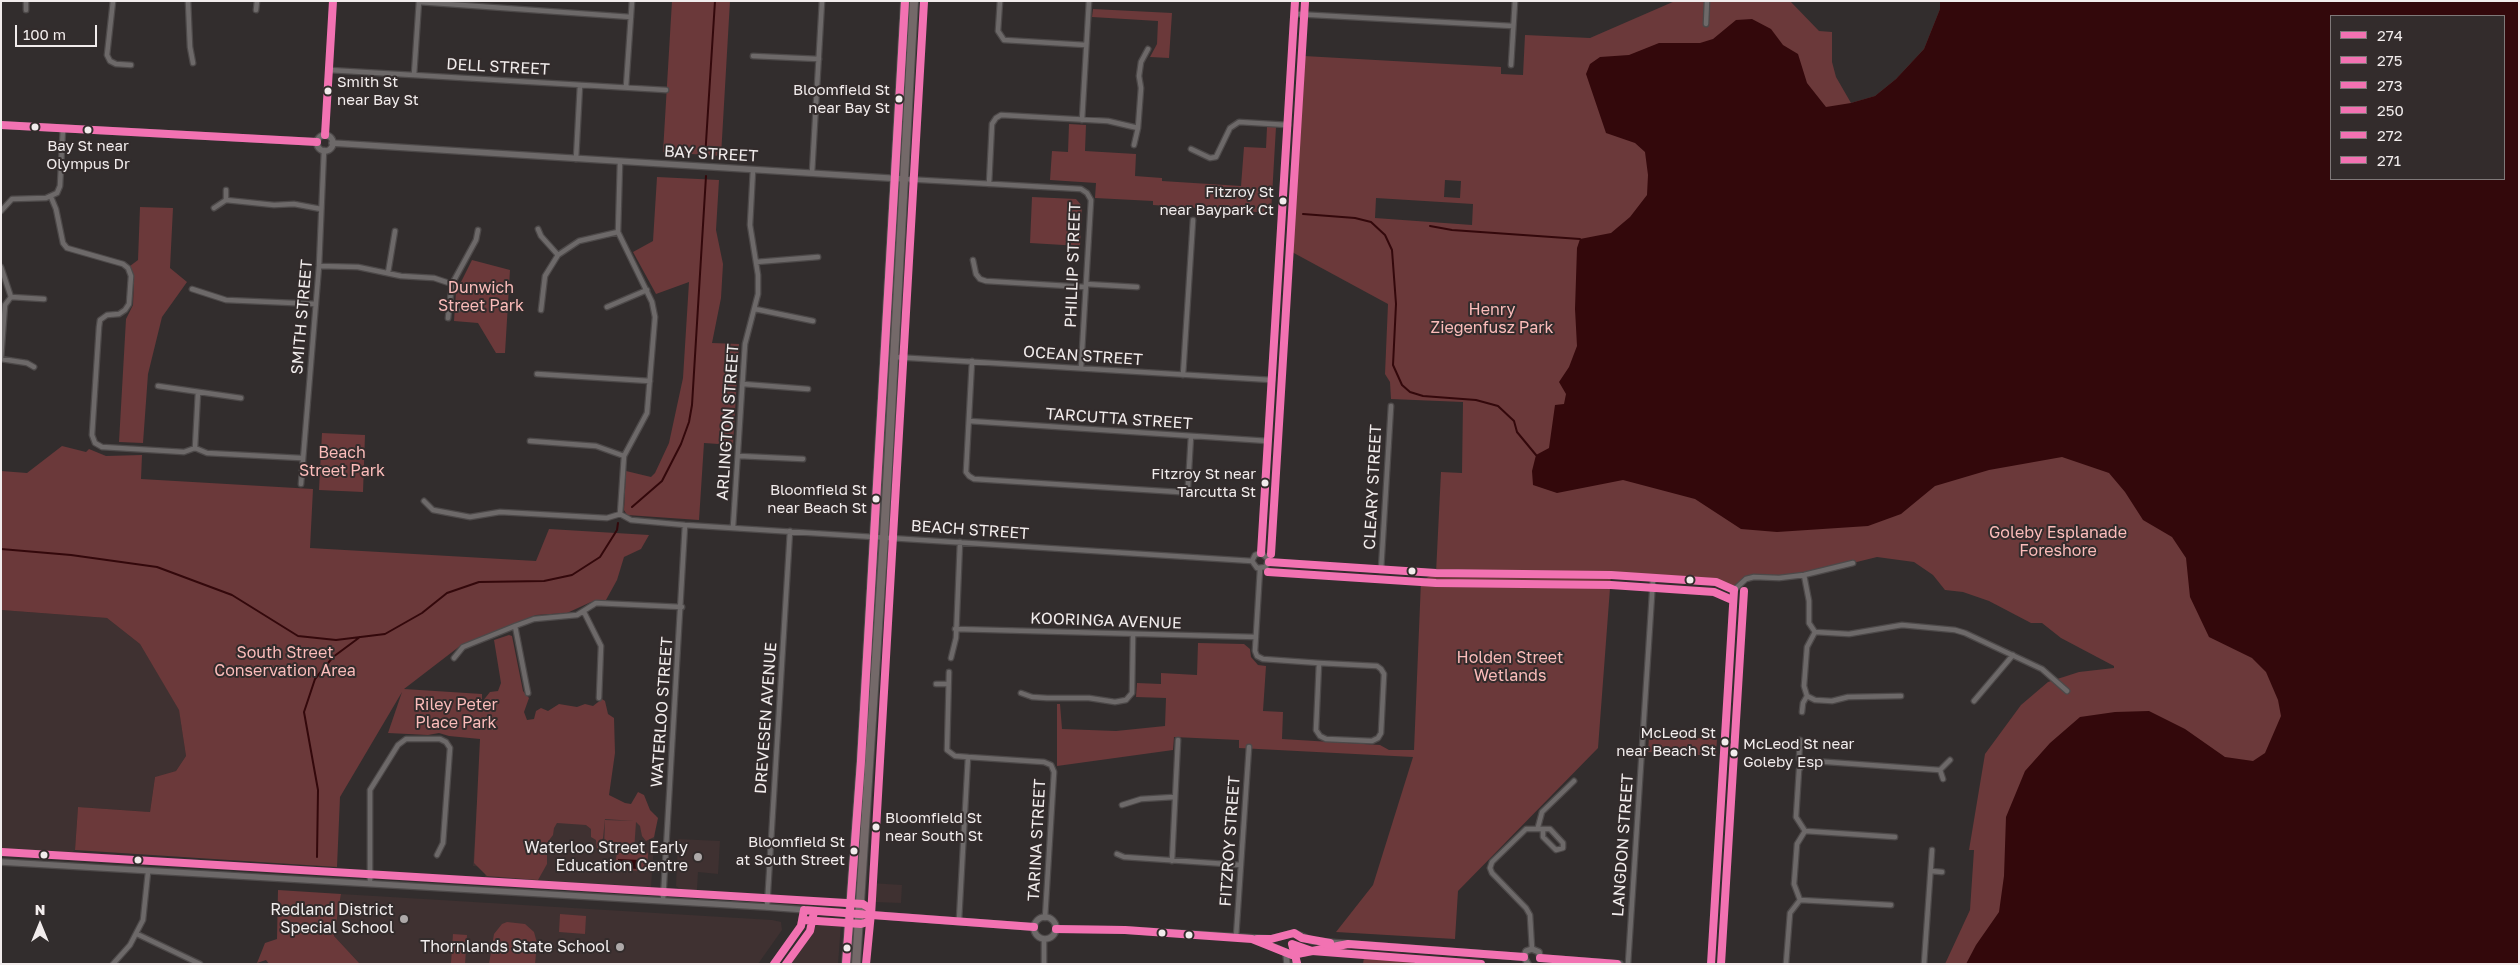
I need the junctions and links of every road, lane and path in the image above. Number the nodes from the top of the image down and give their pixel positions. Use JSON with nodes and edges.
{"nodes":[{"id":1,"x":26,"y":1,"type":"edge"},
{"id":2,"x":113,"y":1,"type":"edge"},
{"id":3,"x":188,"y":1,"type":"edge"},
{"id":4,"x":257,"y":1,"type":"edge"},
{"id":5,"x":333,"y":1,"type":"edge"},
{"id":6,"x":632,"y":1,"type":"edge"},
{"id":7,"x":822,"y":1,"type":"edge"},
{"id":8,"x":905,"y":1,"type":"edge"},
{"id":9,"x":914,"y":1,"type":"edge"},
{"id":10,"x":1000,"y":1,"type":"edge"},
{"id":11,"x":1089,"y":1,"type":"edge"},
{"id":12,"x":1295,"y":1,"type":"edge"},
{"id":13,"x":1515,"y":1,"type":"edge"},
{"id":14,"x":1707,"y":1,"type":"edge"},
{"id":15,"x":419,"y":2,"type":"edge"},
{"id":16,"x":26,"y":10,"type":"dead end"},
{"id":17,"x":256,"y":10,"type":"dead end"},
{"id":18,"x":1295,"y":14,"type":"junction"},
{"id":19,"x":631,"y":17,"type":"junction"},
{"id":20,"x":1706,"y":24,"type":"dead end"},
{"id":21,"x":1513,"y":26,"type":"junction"},
{"id":22,"x":1086,"y":45,"type":"junction"},
{"id":23,"x":1148,"y":49,"type":"dead end"},
{"id":24,"x":753,"y":56,"type":"dead end"},
{"id":25,"x":819,"y":59,"type":"junction"},
{"id":26,"x":193,"y":64,"type":"dead end"},
{"id":27,"x":131,"y":65,"type":"dead end"},
{"id":28,"x":1511,"y":65,"type":"dead end"},
{"id":29,"x":329,"y":70,"type":"junction"},
{"id":30,"x":414,"y":75,"type":"junction"},
{"id":31,"x":580,"y":85,"type":"junction"},
{"id":32,"x":626,"y":87,"type":"junction"},
{"id":33,"x":666,"y":90,"type":"dead end"},
{"id":34,"x":1082,"y":120,"type":"junction"},
{"id":35,"x":1,"y":125,"type":"edge"},
{"id":36,"x":1288,"y":125,"type":"junction"},
{"id":37,"x":63,"y":128,"type":"junction"},
{"id":38,"x":1138,"y":128,"type":"junction"},
{"id":39,"x":325,"y":135,"type":"junction"},
{"id":40,"x":317,"y":142,"type":"junction"},
{"id":41,"x":332,"y":143,"type":"junction"},
{"id":42,"x":1134,"y":145,"type":"dead end"},
{"id":43,"x":1191,"y":149,"type":"dead end"},
{"id":44,"x":324,"y":150,"type":"junction"},
{"id":45,"x":576,"y":159,"type":"junction"},
{"id":46,"x":620,"y":162,"type":"junction"},
{"id":47,"x":753,"y":170,"type":"junction"},
{"id":48,"x":812,"y":173,"type":"junction"},
{"id":49,"x":894,"y":178,"type":"junction"},
{"id":50,"x":904,"y":179,"type":"junction"},
{"id":51,"x":989,"y":184,"type":"junction"},
{"id":52,"x":226,"y":190,"type":"dead end"},
{"id":53,"x":1087,"y":193,"type":"joint"},
{"id":54,"x":51,"y":197,"type":"junction"},
{"id":55,"x":226,"y":200,"type":"junction"},
{"id":56,"x":214,"y":208,"type":"dead end"},
{"id":57,"x":321,"y":209,"type":"junction"},
{"id":58,"x":1,"y":211,"type":"edge"},
{"id":59,"x":1193,"y":220,"type":"dead end"},
{"id":60,"x":538,"y":229,"type":"dead end"},
{"id":61,"x":395,"y":230,"type":"dead end"},
{"id":62,"x":478,"y":230,"type":"dead end"},
{"id":63,"x":618,"y":232,"type":"junction"},
{"id":64,"x":558,"y":255,"type":"junction"},
{"id":65,"x":818,"y":257,"type":"dead end"},
{"id":66,"x":973,"y":260,"type":"dead end"},
{"id":67,"x":756,"y":262,"type":"junction"},
{"id":68,"x":319,"y":266,"type":"junction"},
{"id":69,"x":1,"y":267,"type":"edge"},
{"id":70,"x":388,"y":273,"type":"junction"},
{"id":71,"x":452,"y":284,"type":"junction"},
{"id":72,"x":1086,"y":286,"type":"junction"},
{"id":73,"x":1137,"y":287,"type":"dead end"},
{"id":74,"x":192,"y":289,"type":"dead end"},
{"id":75,"x":647,"y":290,"type":"junction"},
{"id":76,"x":11,"y":297,"type":"junction"},
{"id":77,"x":44,"y":299,"type":"dead end"},
{"id":78,"x":316,"y":304,"type":"junction"},
{"id":79,"x":449,"y":308,"type":"junction"},
{"id":80,"x":607,"y":308,"type":"dead end"},
{"id":81,"x":458,"y":309,"type":"dead end"},
{"id":82,"x":755,"y":309,"type":"junction"},
{"id":83,"x":541,"y":310,"type":"dead end"},
{"id":84,"x":448,"y":318,"type":"dead end"},
{"id":85,"x":813,"y":321,"type":"dead end"},
{"id":86,"x":894,"y":356,"type":"junction"},
{"id":87,"x":1,"y":359,"type":"edge"},
{"id":88,"x":972,"y":362,"type":"junction"},
{"id":89,"x":34,"y":367,"type":"dead end"},
{"id":90,"x":1081,"y":368,"type":"junction"},
{"id":91,"x":537,"y":374,"type":"dead end"},
{"id":92,"x":1184,"y":375,"type":"junction"},
{"id":93,"x":1272,"y":380,"type":"junction"},
{"id":94,"x":650,"y":381,"type":"junction"},
{"id":95,"x":743,"y":384,"type":"junction"},
{"id":96,"x":158,"y":386,"type":"dead end"},
{"id":97,"x":808,"y":389,"type":"dead end"},
{"id":98,"x":198,"y":392,"type":"junction"},
{"id":99,"x":241,"y":398,"type":"dead end"},
{"id":100,"x":1391,"y":406,"type":"dead end"},
{"id":101,"x":969,"y":422,"type":"junction"},
{"id":102,"x":1190,"y":436,"type":"junction"},
{"id":103,"x":530,"y":441,"type":"dead end"},
{"id":104,"x":1268,"y":441,"type":"junction"},
{"id":105,"x":195,"y":448,"type":"junction"},
{"id":106,"x":624,"y":456,"type":"junction"},
{"id":107,"x":739,"y":456,"type":"junction"},
{"id":108,"x":301,"y":458,"type":"junction"},
{"id":109,"x":803,"y":459,"type":"dead end"},
{"id":110,"x":301,"y":484,"type":"dead end"},
{"id":111,"x":424,"y":501,"type":"dead end"},
{"id":112,"x":620,"y":514,"type":"junction"},
{"id":113,"x":685,"y":525,"type":"junction"},
{"id":114,"x":733,"y":527,"type":"junction"},
{"id":115,"x":790,"y":531,"type":"junction"},
{"id":116,"x":874,"y":536,"type":"junction"},
{"id":117,"x":884,"y":537,"type":"junction"},
{"id":118,"x":960,"y":542,"type":"junction"},
{"id":119,"x":1261,"y":553,"type":"junction"},
{"id":120,"x":1252,"y":561,"type":"junction"},
{"id":121,"x":1269,"y":562,"type":"junction"},
{"id":122,"x":1853,"y":563,"type":"dead end"},
{"id":123,"x":1260,"y":569,"type":"junction"},
{"id":124,"x":1381,"y":570,"type":"junction"},
{"id":125,"x":1804,"y":575,"type":"junction"},
{"id":126,"x":1653,"y":579,"type":"junction"},
{"id":127,"x":1734,"y":590,"type":"junction"},
{"id":128,"x":682,"y":607,"type":"junction"},
{"id":129,"x":584,"y":612,"type":"junction"},
{"id":130,"x":515,"y":626,"type":"junction"},
{"id":131,"x":955,"y":629,"type":"junction"},
{"id":132,"x":1815,"y":632,"type":"junction"},
{"id":133,"x":1133,"y":634,"type":"junction"},
{"id":134,"x":1256,"y":636,"type":"junction"},
{"id":135,"x":2013,"y":656,"type":"junction"},
{"id":136,"x":454,"y":658,"type":"dead end"},
{"id":137,"x":951,"y":658,"type":"dead end"},
{"id":138,"x":1320,"y":662,"type":"junction"},
{"id":139,"x":948,"y":672,"type":"dead end"},
{"id":140,"x":936,"y":684,"type":"dead end"},
{"id":141,"x":948,"y":684,"type":"junction"},
{"id":142,"x":2067,"y":690,"type":"dead end"},
{"id":143,"x":1021,"y":692,"type":"dead end"},
{"id":144,"x":528,"y":693,"type":"dead end"},
{"id":145,"x":1807,"y":696,"type":"junction"},
{"id":146,"x":1902,"y":696,"type":"dead end"},
{"id":147,"x":598,"y":698,"type":"dead end"},
{"id":148,"x":1974,"y":701,"type":"dead end"},
{"id":149,"x":1802,"y":712,"type":"dead end"},
{"id":150,"x":1178,"y":740,"type":"dead end"},
{"id":151,"x":1800,"y":740,"type":"dead end"},
{"id":152,"x":1249,"y":747,"type":"dead end"},
{"id":153,"x":968,"y":757,"type":"junction"},
{"id":154,"x":1950,"y":760,"type":"dead end"},
{"id":155,"x":1804,"y":763,"type":"junction"},
{"id":156,"x":1940,"y":770,"type":"junction"},
{"id":157,"x":1943,"y":779,"type":"dead end"},
{"id":158,"x":1574,"y":781,"type":"dead end"},
{"id":159,"x":1174,"y":797,"type":"junction"},
{"id":160,"x":1122,"y":805,"type":"dead end"},
{"id":161,"x":1538,"y":827,"type":"junction"},
{"id":162,"x":1543,"y":830,"type":"junction"},
{"id":163,"x":1804,"y":831,"type":"junction"},
{"id":164,"x":1895,"y":837,"type":"dead end"},
{"id":165,"x":1932,"y":850,"type":"dead end"},
{"id":166,"x":1117,"y":854,"type":"dead end"},
{"id":167,"x":437,"y":855,"type":"dead end"},
{"id":168,"x":1172,"y":860,"type":"junction"},
{"id":169,"x":1,"y":862,"type":"edge"},
{"id":170,"x":1241,"y":865,"type":"junction"},
{"id":171,"x":1931,"y":871,"type":"junction"},
{"id":172,"x":148,"y":872,"type":"junction"},
{"id":173,"x":1942,"y":872,"type":"dead end"},
{"id":174,"x":370,"y":883,"type":"junction"},
{"id":175,"x":663,"y":900,"type":"junction"},
{"id":176,"x":1800,"y":900,"type":"junction"},
{"id":177,"x":1891,"y":905,"type":"dead end"},
{"id":178,"x":768,"y":907,"type":"junction"},
{"id":179,"x":804,"y":910,"type":"junction"},
{"id":180,"x":849,"y":913,"type":"junction"},
{"id":181,"x":861,"y":914,"type":"junction"},
{"id":182,"x":1045,"y":918,"type":"junction"},
{"id":183,"x":959,"y":920,"type":"junction"},
{"id":184,"x":1034,"y":927,"type":"junction"},
{"id":185,"x":1056,"y":929,"type":"junction"},
{"id":186,"x":137,"y":934,"type":"junction"},
{"id":187,"x":1285,"y":936,"type":"junction"},
{"id":188,"x":1236,"y":937,"type":"junction"},
{"id":189,"x":1302,"y":938,"type":"junction"},
{"id":190,"x":1044,"y":939,"type":"junction"},
{"id":191,"x":1252,"y":939,"type":"junction"},
{"id":192,"x":1348,"y":944,"type":"junction"},
{"id":193,"x":1532,"y":949,"type":"junction"},
{"id":194,"x":1286,"y":952,"type":"junction"},
{"id":195,"x":1299,"y":953,"type":"junction"},
{"id":196,"x":1524,"y":957,"type":"junction"},
{"id":197,"x":1540,"y":958,"type":"junction"},
{"id":198,"x":112,"y":964,"type":"edge"},
{"id":199,"x":200,"y":964,"type":"edge"},
{"id":200,"x":774,"y":964,"type":"edge"},
{"id":201,"x":846,"y":964,"type":"edge"},
{"id":202,"x":856,"y":964,"type":"edge"},
{"id":203,"x":1044,"y":964,"type":"edge"},
{"id":204,"x":1287,"y":964,"type":"edge"},
{"id":205,"x":1295,"y":964,"type":"edge"},
{"id":206,"x":1528,"y":964,"type":"edge"},
{"id":207,"x":1536,"y":964,"type":"edge"},
{"id":208,"x":1620,"y":964,"type":"edge"},
{"id":209,"x":1628,"y":964,"type":"edge"},
{"id":210,"x":1711,"y":964,"type":"edge"},
{"id":211,"x":1786,"y":964,"type":"edge"},
{"id":212,"x":1924,"y":964,"type":"edge"}],
"edges":[{"from":1,"to":16,"type":"street"},
{"from":2,"to":27,"type":"street"},
{"from":3,"to":26,"type":"street"},
{"from":4,"to":17,"type":"street"},
{"from":5,"to":29,"type":"street"},
{"from":6,"to":19,"type":"street"},
{"from":7,"to":25,"type":"street"},
{"from":8,"to":49,"type":"highway"},
{"from":9,"to":50,"type":"highway"},
{"from":10,"to":22,"type":"street"},
{"from":11,"to":22,"type":"street"},
{"from":12,"to":18,"type":"street"},
{"from":13,"to":21,"type":"street"},
{"from":14,"to":20,"type":"street"},
{"from":15,"to":19,"type":"street"},
{"from":15,"to":30,"type":"street"},
{"from":18,"to":21,"type":"street"},
{"from":18,"to":36,"type":"street"},
{"from":19,"to":32,"type":"street"},
{"from":21,"to":28,"type":"street"},
{"from":22,"to":34,"type":"street"},
{"from":23,"to":38,"type":"street"},
{"from":24,"to":25,"type":"street"},
{"from":25,"to":48,"type":"street"},
{"from":29,"to":30,"type":"street","name":"DELL STREET"},
{"from":29,"to":39,"type":"street"},
{"from":30,"to":31,"type":"street","name":"DELL STREET"},
{"from":31,"to":32,"type":"street","name":"DELL STREET"},
{"from":31,"to":45,"type":"street"},
{"from":32,"to":33,"type":"street","name":"DELL STREET"},
{"from":34,"to":38,"type":"street"},
{"from":34,"to":51,"type":"street"},
{"from":35,"to":37,"type":"street"},
{"from":36,"to":43,"type":"street"},
{"from":36,"to":93,"type":"street"},
{"from":37,"to":40,"type":"street"},
{"from":37,"to":54,"type":"street"},
{"from":38,"to":42,"type":"street"},
{"from":39,"to":40,"type":"street"},
{"from":39,"to":41,"type":"street"},
{"from":40,"to":44,"type":"street"},
{"from":41,"to":44,"type":"street"},
{"from":41,"to":45,"type":"street","name":"BAY STREET"},
{"from":44,"to":57,"type":"street","name":"SMITH STREET"},
{"from":45,"to":46,"type":"street","name":"BAY STREET"},
{"from":46,"to":47,"type":"street","name":"BAY STREET"},
{"from":46,"to":63,"type":"street"},
{"from":47,"to":48,"type":"street","name":"BAY STREET"},
{"from":47,"to":67,"type":"street","name":"ARLINGTON STREET"},
{"from":48,"to":49,"type":"street","name":"BAY STREET"},
{"from":49,"to":50,"type":"street","name":"BAY STREET"},
{"from":49,"to":116,"type":"highway"},
{"from":50,"to":51,"type":"street","name":"BAY STREET"},
{"from":50,"to":86,"type":"highway"},
{"from":51,"to":53,"type":"street","name":"BAY STREET"},
{"from":52,"to":55,"type":"street"},
{"from":53,"to":72,"type":"street","name":"PHILLIP STREET"},
{"from":54,"to":58,"type":"street"},
{"from":54,"to":105,"type":"street"},
{"from":55,"to":56,"type":"street"},
{"from":55,"to":57,"type":"street"},
{"from":57,"to":68,"type":"street","name":"SMITH STREET"},
{"from":59,"to":92,"type":"street"},
{"from":60,"to":64,"type":"street"},
{"from":61,"to":70,"type":"street"},
{"from":62,"to":71,"type":"street"},
{"from":63,"to":64,"type":"street"},
{"from":63,"to":75,"type":"street"},
{"from":64,"to":83,"type":"street"},
{"from":65,"to":67,"type":"street"},
{"from":66,"to":72,"type":"street"},
{"from":67,"to":82,"type":"street","name":"ARLINGTON STREET"},
{"from":68,"to":70,"type":"street"},
{"from":68,"to":78,"type":"street","name":"SMITH STREET"},
{"from":69,"to":76,"type":"street"},
{"from":70,"to":71,"type":"street"},
{"from":71,"to":79,"type":"street"},
{"from":72,"to":73,"type":"street"},
{"from":72,"to":90,"type":"street","name":"PHILLIP STREET"},
{"from":74,"to":78,"type":"street"},
{"from":75,"to":80,"type":"street"},
{"from":75,"to":94,"type":"street"},
{"from":76,"to":77,"type":"street"},
{"from":76,"to":87,"type":"street"},
{"from":78,"to":108,"type":"street","name":"SMITH STREET"},
{"from":79,"to":81,"type":"street"},
{"from":79,"to":84,"type":"street"},
{"from":82,"to":85,"type":"street"},
{"from":82,"to":95,"type":"street","name":"ARLINGTON STREET"},
{"from":86,"to":88,"type":"street","name":"OCEAN STREET"},
{"from":86,"to":117,"type":"highway"},
{"from":87,"to":89,"type":"street"},
{"from":88,"to":90,"type":"street","name":"OCEAN STREET"},
{"from":88,"to":101,"type":"street"},
{"from":90,"to":92,"type":"street","name":"OCEAN STREET"},
{"from":91,"to":94,"type":"street"},
{"from":92,"to":93,"type":"street","name":"OCEAN STREET"},
{"from":93,"to":104,"type":"street"},
{"from":94,"to":106,"type":"street"},
{"from":95,"to":97,"type":"street"},
{"from":95,"to":107,"type":"street","name":"ARLINGTON STREET"},
{"from":96,"to":98,"type":"street"},
{"from":98,"to":99,"type":"street"},
{"from":98,"to":105,"type":"street"},
{"from":100,"to":124,"type":"street","name":"CLEARY STREET"},
{"from":101,"to":102,"type":"street","name":"TARCUTTA STREET"},
{"from":101,"to":102,"type":"street"},
{"from":102,"to":104,"type":"street","name":"TARCUTTA STREET"},
{"from":103,"to":106,"type":"street"},
{"from":104,"to":119,"type":"street"},
{"from":105,"to":108,"type":"street"},
{"from":106,"to":112,"type":"street"},
{"from":107,"to":109,"type":"street"},
{"from":107,"to":114,"type":"street","name":"ARLINGTON STREET"},
{"from":108,"to":110,"type":"street","name":"SMITH STREET"},
{"from":111,"to":112,"type":"street","name":"BEACH STREET"},
{"from":112,"to":113,"type":"street","name":"BEACH STREET"},
{"from":113,"to":114,"type":"street","name":"BEACH STREET"},
{"from":113,"to":128,"type":"street","name":"WATERLOO STREET"},
{"from":114,"to":115,"type":"street","name":"BEACH STREET"},
{"from":115,"to":116,"type":"street","name":"BEACH STREET"},
{"from":115,"to":178,"type":"street","name":"DREVESEN AVENUE"},
{"from":116,"to":117,"type":"street","name":"BEACH STREET"},
{"from":116,"to":180,"type":"highway"},
{"from":117,"to":118,"type":"street","name":"BEACH STREET"},
{"from":117,"to":181,"type":"highway"},
{"from":118,"to":120,"type":"street","name":"BEACH STREET"},
{"from":118,"to":131,"type":"street"},
{"from":119,"to":120,"type":"street"},
{"from":119,"to":121,"type":"street"},
{"from":120,"to":123,"type":"street"},
{"from":121,"to":123,"type":"street"},
{"from":121,"to":124,"type":"street"},
{"from":122,"to":125,"type":"street"},
{"from":123,"to":134,"type":"street"},
{"from":124,"to":126,"type":"street"},
{"from":125,"to":127,"type":"street"},
{"from":125,"to":132,"type":"street"},
{"from":126,"to":127,"type":"street"},
{"from":126,"to":209,"type":"street","name":"LANGDON STREET"},
{"from":127,"to":210,"type":"street"},
{"from":128,"to":129,"type":"street"},
{"from":128,"to":175,"type":"street","name":"WATERLOO STREET"},
{"from":129,"to":130,"type":"street"},
{"from":129,"to":147,"type":"street"},
{"from":130,"to":136,"type":"street"},
{"from":130,"to":144,"type":"street"},
{"from":131,"to":133,"type":"street","name":"KOORINGA AVENUE"},
{"from":131,"to":137,"type":"street"},
{"from":132,"to":135,"type":"street"},
{"from":132,"to":145,"type":"street"},
{"from":133,"to":134,"type":"street","name":"KOORINGA AVENUE"},
{"from":133,"to":143,"type":"street"},
{"from":134,"to":138,"type":"street"},
{"from":135,"to":142,"type":"street"},
{"from":135,"to":148,"type":"street"},
{"from":138,"to":138,"type":"street"},
{"from":139,"to":141,"type":"street"},
{"from":140,"to":141,"type":"street"},
{"from":141,"to":153,"type":"street"},
{"from":145,"to":146,"type":"street"},
{"from":145,"to":149,"type":"street"},
{"from":150,"to":159,"type":"street"},
{"from":151,"to":155,"type":"street"},
{"from":152,"to":170,"type":"street","name":"FITZROY STREET"},
{"from":153,"to":182,"type":"street","name":"TARINA STREET"},
{"from":153,"to":183,"type":"street"},
{"from":154,"to":156,"type":"street"},
{"from":155,"to":156,"type":"street"},
{"from":155,"to":163,"type":"street"},
{"from":156,"to":157,"type":"street"},
{"from":158,"to":161,"type":"street"},
{"from":159,"to":160,"type":"street"},
{"from":159,"to":168,"type":"street"},
{"from":161,"to":162,"type":"street"},
{"from":161,"to":193,"type":"street"},
{"from":162,"to":162,"type":"street"},
{"from":163,"to":164,"type":"street"},
{"from":163,"to":176,"type":"street"},
{"from":165,"to":171,"type":"street"},
{"from":166,"to":168,"type":"street"},
{"from":167,"to":174,"type":"street"},
{"from":168,"to":170,"type":"street"},
{"from":169,"to":172,"type":"street"},
{"from":170,"to":188,"type":"street","name":"FITZROY STREET"},
{"from":171,"to":173,"type":"street"},
{"from":171,"to":212,"type":"street"},
{"from":172,"to":174,"type":"street"},
{"from":172,"to":186,"type":"street"},
{"from":174,"to":175,"type":"street"},
{"from":175,"to":178,"type":"street"},
{"from":176,"to":177,"type":"street"},
{"from":176,"to":211,"type":"street"},
{"from":178,"to":179,"type":"street"},
{"from":179,"to":180,"type":"street"},
{"from":179,"to":200,"type":"street"},
{"from":180,"to":181,"type":"street"},
{"from":180,"to":201,"type":"highway"},
{"from":181,"to":183,"type":"street"},
{"from":181,"to":202,"type":"highway"},
{"from":182,"to":184,"type":"street"},
{"from":182,"to":185,"type":"street"},
{"from":183,"to":184,"type":"street"},
{"from":184,"to":190,"type":"street"},
{"from":185,"to":188,"type":"street"},
{"from":185,"to":190,"type":"street"},
{"from":186,"to":198,"type":"street"},
{"from":186,"to":199,"type":"street"},
{"from":187,"to":189,"type":"street"},
{"from":187,"to":191,"type":"street"},
{"from":187,"to":194,"type":"street"},
{"from":188,"to":191,"type":"street"},
{"from":189,"to":192,"type":"street"},
{"from":189,"to":195,"type":"street"},
{"from":190,"to":203,"type":"street"},
{"from":191,"to":194,"type":"street"},
{"from":192,"to":195,"type":"street"},
{"from":192,"to":196,"type":"street"},
{"from":193,"to":196,"type":"street"},
{"from":193,"to":197,"type":"street"},
{"from":194,"to":195,"type":"street"},
{"from":194,"to":204,"type":"street"},
{"from":195,"to":205,"type":"street"},
{"from":196,"to":206,"type":"street"},
{"from":197,"to":207,"type":"street"},
{"from":197,"to":208,"type":"street"}]}
